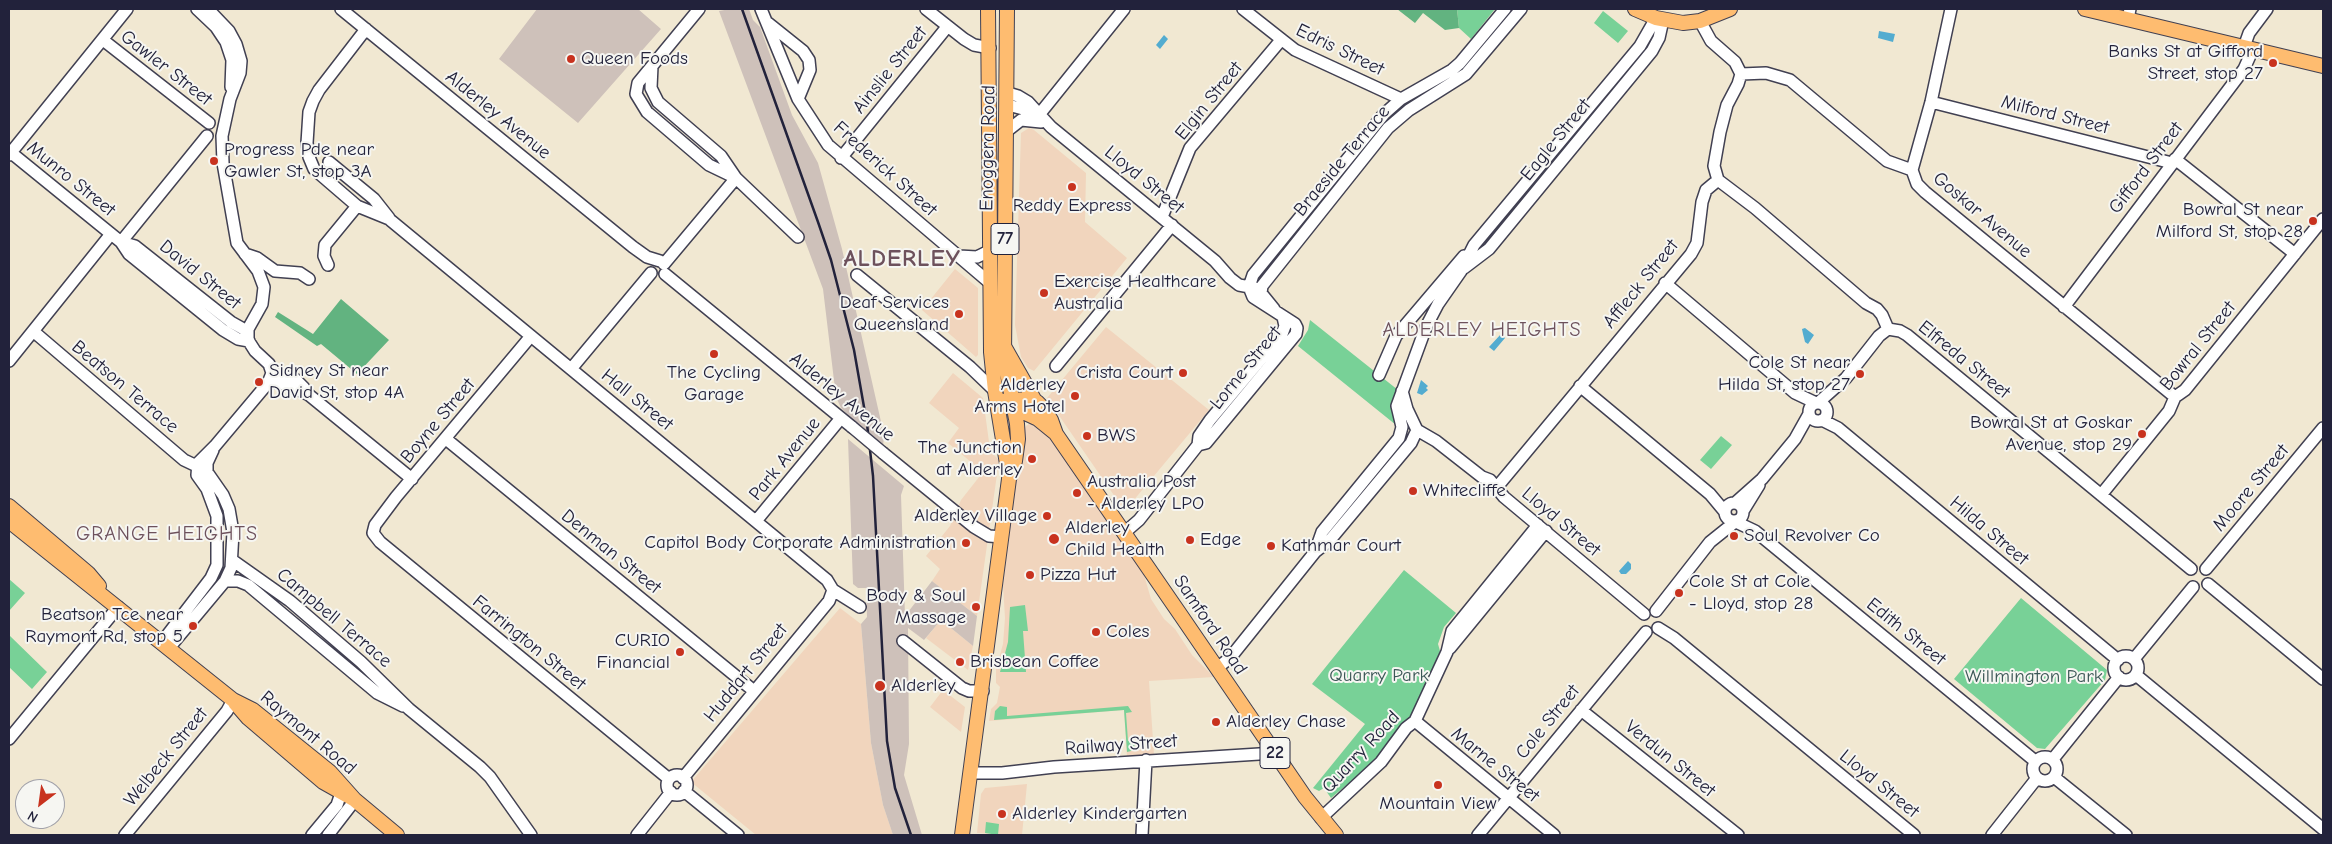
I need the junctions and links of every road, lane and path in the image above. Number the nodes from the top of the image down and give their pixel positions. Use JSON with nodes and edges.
{"nodes":[{"id":1,"x":127,"y":9,"type":"edge"},
{"id":2,"x":197,"y":9,"type":"edge"},
{"id":3,"x":208,"y":9,"type":"edge"},
{"id":4,"x":341,"y":9,"type":"edge"},
{"id":5,"x":699,"y":9,"type":"edge"},
{"id":6,"x":761,"y":9,"type":"edge"},
{"id":7,"x":926,"y":9,"type":"edge"},
{"id":8,"x":988,"y":9,"type":"edge"},
{"id":9,"x":1124,"y":9,"type":"edge"},
{"id":10,"x":1243,"y":9,"type":"edge"},
{"id":11,"x":1505,"y":9,"type":"edge"},
{"id":12,"x":1521,"y":9,"type":"edge"},
{"id":13,"x":1634,"y":9,"type":"edge"},
{"id":14,"x":1730,"y":9,"type":"edge"},
{"id":15,"x":1951,"y":9,"type":"edge"},
{"id":16,"x":2085,"y":9,"type":"edge"},
{"id":17,"x":2267,"y":9,"type":"edge"},
{"id":18,"x":1010,"y":10,"type":"edge"},
{"id":19,"x":2129,"y":14,"type":"edge"},
{"id":20,"x":1660,"y":19,"type":"junction"},
{"id":21,"x":766,"y":22,"type":"junction"},
{"id":22,"x":1700,"y":22,"type":"junction"},
{"id":23,"x":947,"y":27,"type":"junction"},
{"id":24,"x":366,"y":29,"type":"junction"},
{"id":25,"x":102,"y":40,"type":"junction"},
{"id":26,"x":1281,"y":40,"type":"junction"},
{"id":27,"x":1640,"y":46,"type":"junction"},
{"id":28,"x":990,"y":48,"type":"junction"},
{"id":29,"x":2248,"y":48,"type":"junction"},
{"id":30,"x":1009,"y":49,"type":"junction"},
{"id":31,"x":1649,"y":54,"type":"junction"},
{"id":32,"x":2323,"y":66,"type":"edge"},
{"id":33,"x":1741,"y":74,"type":"junction"},
{"id":34,"x":230,"y":99,"type":"junction"},
{"id":35,"x":798,"y":99,"type":"junction"},
{"id":36,"x":1008,"y":99,"type":"junction"},
{"id":37,"x":1401,"y":99,"type":"junction"},
{"id":38,"x":1930,"y":102,"type":"junction"},
{"id":39,"x":990,"y":104,"type":"junction"},
{"id":40,"x":1037,"y":117,"type":"junction"},
{"id":41,"x":226,"y":119,"type":"junction"},
{"id":42,"x":209,"y":123,"type":"junction"},
{"id":43,"x":1007,"y":131,"type":"junction"},
{"id":44,"x":207,"y":136,"type":"junction"},
{"id":45,"x":222,"y":145,"type":"junction"},
{"id":46,"x":9,"y":153,"type":"edge"},
{"id":47,"x":841,"y":158,"type":"junction"},
{"id":48,"x":2173,"y":161,"type":"junction"},
{"id":49,"x":329,"y":162,"type":"dead end"},
{"id":50,"x":1912,"y":170,"type":"junction"},
{"id":51,"x":736,"y":178,"type":"junction"},
{"id":52,"x":1718,"y":180,"type":"junction"},
{"id":53,"x":357,"y":206,"type":"junction"},
{"id":54,"x":1162,"y":217,"type":"junction"},
{"id":55,"x":389,"y":219,"type":"junction"},
{"id":56,"x":2323,"y":219,"type":"edge"},
{"id":57,"x":1172,"y":225,"type":"junction"},
{"id":58,"x":111,"y":234,"type":"junction"},
{"id":59,"x":798,"y":236,"type":"dead end"},
{"id":60,"x":121,"y":242,"type":"junction"},
{"id":61,"x":1474,"y":245,"type":"junction"},
{"id":62,"x":633,"y":247,"type":"junction"},
{"id":63,"x":989,"y":251,"type":"junction"},
{"id":64,"x":243,"y":254,"type":"junction"},
{"id":65,"x":2295,"y":254,"type":"junction"},
{"id":66,"x":959,"y":256,"type":"junction"},
{"id":67,"x":328,"y":265,"type":"dead end"},
{"id":68,"x":663,"y":266,"type":"junction"},
{"id":69,"x":1461,"y":271,"type":"junction"},
{"id":70,"x":650,"y":272,"type":"junction"},
{"id":71,"x":857,"y":275,"type":"dead end"},
{"id":72,"x":309,"y":279,"type":"dead end"},
{"id":73,"x":990,"y":283,"type":"junction"},
{"id":74,"x":1665,"y":283,"type":"junction"},
{"id":75,"x":1256,"y":290,"type":"junction"},
{"id":76,"x":2064,"y":306,"type":"junction"},
{"id":77,"x":1888,"y":329,"type":"junction"},
{"id":78,"x":32,"y":331,"type":"junction"},
{"id":79,"x":248,"y":336,"type":"junction"},
{"id":80,"x":531,"y":336,"type":"junction"},
{"id":81,"x":1006,"y":348,"type":"junction"},
{"id":82,"x":992,"y":360,"type":"junction"},
{"id":83,"x":9,"y":361,"type":"edge"},
{"id":84,"x":1056,"y":366,"type":"dead end"},
{"id":85,"x":970,"y":367,"type":"junction"},
{"id":86,"x":571,"y":369,"type":"junction"},
{"id":87,"x":1379,"y":375,"type":"dead end"},
{"id":88,"x":270,"y":377,"type":"junction"},
{"id":89,"x":1580,"y":386,"type":"junction"},
{"id":90,"x":1402,"y":391,"type":"junction"},
{"id":91,"x":2175,"y":397,"type":"junction"},
{"id":92,"x":997,"y":399,"type":"junction"},
{"id":93,"x":1022,"y":399,"type":"junction"},
{"id":94,"x":1819,"y":412,"type":"junction"},
{"id":95,"x":841,"y":418,"type":"junction"},
{"id":96,"x":2323,"y":428,"type":"edge"},
{"id":97,"x":1417,"y":430,"type":"junction"},
{"id":98,"x":1056,"y":434,"type":"junction"},
{"id":99,"x":446,"y":439,"type":"junction"},
{"id":100,"x":202,"y":468,"type":"junction"},
{"id":101,"x":412,"y":479,"type":"junction"},
{"id":102,"x":1009,"y":479,"type":"junction"},
{"id":103,"x":1497,"y":487,"type":"junction"},
{"id":104,"x":2101,"y":495,"type":"junction"},
{"id":105,"x":9,"y":506,"type":"edge"},
{"id":106,"x":1734,"y":513,"type":"junction"},
{"id":107,"x":9,"y":521,"type":"edge"},
{"id":108,"x":756,"y":521,"type":"junction"},
{"id":109,"x":1542,"y":528,"type":"junction"},
{"id":110,"x":373,"y":530,"type":"joint"},
{"id":111,"x":1124,"y":533,"type":"junction"},
{"id":112,"x":1002,"y":538,"type":"junction"},
{"id":113,"x":1315,"y":552,"type":"junction"},
{"id":114,"x":232,"y":560,"type":"junction"},
{"id":115,"x":2191,"y":569,"type":"junction"},
{"id":116,"x":2206,"y":569,"type":"junction"},
{"id":117,"x":255,"y":575,"type":"junction"},
{"id":118,"x":225,"y":581,"type":"junction"},
{"id":119,"x":2208,"y":584,"type":"junction"},
{"id":120,"x":249,"y":586,"type":"junction"},
{"id":121,"x":2193,"y":587,"type":"junction"},
{"id":122,"x":833,"y":590,"type":"junction"},
{"id":123,"x":199,"y":603,"type":"junction"},
{"id":124,"x":118,"y":607,"type":"junction"},
{"id":125,"x":860,"y":607,"type":"dead end"},
{"id":126,"x":1656,"y":611,"type":"junction"},
{"id":127,"x":1644,"y":614,"type":"junction"},
{"id":128,"x":1652,"y":630,"type":"junction"},
{"id":129,"x":903,"y":641,"type":"dead end"},
{"id":130,"x":165,"y":645,"type":"junction"},
{"id":131,"x":2134,"y":659,"type":"junction"},
{"id":132,"x":2118,"y":660,"type":"junction"},
{"id":133,"x":1217,"y":668,"type":"junction"},
{"id":134,"x":2136,"y":675,"type":"junction"},
{"id":135,"x":2322,"y":676,"type":"edge"},
{"id":136,"x":2119,"y":677,"type":"junction"},
{"id":137,"x":754,"y":691,"type":"junction"},
{"id":138,"x":983,"y":691,"type":"junction"},
{"id":139,"x":233,"y":700,"type":"junction"},
{"id":140,"x":409,"y":709,"type":"junction"},
{"id":141,"x":1581,"y":710,"type":"junction"},
{"id":142,"x":1415,"y":721,"type":"junction"},
{"id":143,"x":9,"y":739,"type":"edge"},
{"id":144,"x":1275,"y":753,"type":"junction"},
{"id":145,"x":1146,"y":760,"type":"junction"},
{"id":146,"x":2053,"y":760,"type":"junction"},
{"id":147,"x":2035,"y":761,"type":"junction"},
{"id":148,"x":971,"y":773,"type":"junction"},
{"id":149,"x":2054,"y":777,"type":"junction"},
{"id":150,"x":683,"y":778,"type":"junction"},
{"id":151,"x":2037,"y":778,"type":"junction"},
{"id":152,"x":669,"y":779,"type":"junction"},
{"id":153,"x":684,"y":791,"type":"junction"},
{"id":154,"x":671,"y":792,"type":"junction"},
{"id":155,"x":341,"y":794,"type":"junction"},
{"id":156,"x":1509,"y":798,"type":"junction"},
{"id":157,"x":355,"y":800,"type":"junction"},
{"id":158,"x":1321,"y":818,"type":"junction"},
{"id":159,"x":2323,"y":829,"type":"edge"},
{"id":160,"x":524,"y":833,"type":"edge"},
{"id":161,"x":125,"y":835,"type":"edge"},
{"id":162,"x":312,"y":835,"type":"edge"},
{"id":163,"x":328,"y":835,"type":"edge"},
{"id":164,"x":397,"y":835,"type":"edge"},
{"id":165,"x":637,"y":835,"type":"edge"},
{"id":166,"x":738,"y":835,"type":"edge"},
{"id":167,"x":962,"y":835,"type":"edge"},
{"id":168,"x":1142,"y":835,"type":"edge"},
{"id":169,"x":1336,"y":835,"type":"edge"},
{"id":170,"x":1478,"y":835,"type":"edge"},
{"id":171,"x":1554,"y":835,"type":"edge"},
{"id":172,"x":1738,"y":835,"type":"edge"},
{"id":173,"x":1913,"y":835,"type":"edge"},
{"id":174,"x":1992,"y":835,"type":"edge"},
{"id":175,"x":2126,"y":835,"type":"edge"}],
"edges":[{"from":1,"to":25,"type":"street"},
{"from":2,"to":34,"type":"street"},
{"from":3,"to":34,"type":"street"},
{"from":4,"to":24,"type":"street","name":"Alderley Avenue"},
{"from":5,"to":51,"type":"street"},
{"from":6,"to":21,"type":"street","name":"Frederick Street"},
{"from":7,"to":23,"type":"street"},
{"from":8,"to":28,"type":"main road","name":"Enoggera Road","number":"77"},
{"from":9,"to":40,"type":"street"},
{"from":10,"to":26,"type":"street","name":"Edris Street"},
{"from":11,"to":37,"type":"street","name":"Braeside Terrace"},
{"from":12,"to":75,"type":"street","name":"Braeside Terrace"},
{"from":13,"to":20,"type":"main road"},
{"from":14,"to":22,"type":"main road"},
{"from":15,"to":38,"type":"street"},
{"from":16,"to":19,"type":"main road"},
{"from":17,"to":29,"type":"street","name":"Gifford Street"},
{"from":18,"to":30,"type":"main road","name":"Enoggera Road","number":"77"},
{"from":19,"to":29,"type":"main road"},
{"from":20,"to":22,"type":"main road"},
{"from":20,"to":27,"type":"street","name":"Eagle Street"},
{"from":20,"to":31,"type":"street","name":"Eagle Street"},
{"from":21,"to":35,"type":"street","name":"Frederick Street"},
{"from":21,"to":35,"type":"street","name":"Frederick Street"},
{"from":22,"to":33,"type":"street"},
{"from":23,"to":28,"type":"street"},
{"from":23,"to":47,"type":"street","name":"Ainslie Street"},
{"from":24,"to":53,"type":"street","name":"Hall Street"},
{"from":24,"to":62,"type":"street","name":"Alderley Avenue"},
{"from":25,"to":42,"type":"street","name":"Gawler Street"},
{"from":25,"to":46,"type":"street"},
{"from":26,"to":37,"type":"street","name":"Edris Street"},
{"from":26,"to":54,"type":"street","name":"Elgin Street"},
{"from":27,"to":31,"type":"street"},
{"from":27,"to":61,"type":"street","name":"Eagle Street"},
{"from":28,"to":30,"type":"main road"},
{"from":28,"to":39,"type":"main road","name":"Enoggera Road","number":"77"},
{"from":29,"to":32,"type":"main road"},
{"from":29,"to":48,"type":"street","name":"Gifford Street"},
{"from":30,"to":36,"type":"main road","name":"Enoggera Road","number":"77"},
{"from":31,"to":69,"type":"street","name":"Eagle Street"},
{"from":33,"to":50,"type":"street","name":"Goskar Avenue"},
{"from":33,"to":52,"type":"street"},
{"from":34,"to":41,"type":"street"},
{"from":35,"to":47,"type":"street","name":"Frederick Street"},
{"from":36,"to":39,"type":"main road"},
{"from":36,"to":40,"type":"street","name":"Lloyd Street"},
{"from":36,"to":43,"type":"main road","name":"Enoggera Road","number":"77"},
{"from":37,"to":75,"type":"street","name":"Braeside Terrace"},
{"from":38,"to":48,"type":"street","name":"Milford Street"},
{"from":38,"to":50,"type":"street"},
{"from":39,"to":63,"type":"main road","name":"Enoggera Road","number":"77"},
{"from":40,"to":43,"type":"street"},
{"from":40,"to":54,"type":"street","name":"Lloyd Street"},
{"from":41,"to":42,"type":"street"},
{"from":41,"to":45,"type":"street"},
{"from":42,"to":44,"type":"street"},
{"from":43,"to":81,"type":"main road","name":"Enoggera Road","number":"77"},
{"from":44,"to":45,"type":"street"},
{"from":44,"to":60,"type":"street"},
{"from":45,"to":64,"type":"street"},
{"from":46,"to":58,"type":"street","name":"Munro Street"},
{"from":47,"to":66,"type":"street","name":"Frederick Street"},
{"from":48,"to":65,"type":"street","name":"Milford Street"},
{"from":48,"to":76,"type":"street","name":"Gifford Street"},
{"from":49,"to":55,"type":"street","name":"Hall Street"},
{"from":50,"to":76,"type":"street","name":"Goskar Avenue"},
{"from":51,"to":59,"type":"street"},
{"from":51,"to":68,"type":"street"},
{"from":52,"to":74,"type":"street","name":"Affleck Street"},
{"from":52,"to":77,"type":"street","name":"Elfreda Street"},
{"from":53,"to":55,"type":"street","name":"Hall Street"},
{"from":53,"to":67,"type":"street"},
{"from":54,"to":57,"type":"street","name":"Lloyd Street"},
{"from":55,"to":80,"type":"street","name":"Hall Street"},
{"from":56,"to":65,"type":"street","name":"Bowral Street"},
{"from":57,"to":75,"type":"street","name":"Lloyd Street"},
{"from":57,"to":84,"type":"street"},
{"from":58,"to":60,"type":"street","name":"David Street"},
{"from":58,"to":78,"type":"street"},
{"from":60,"to":79,"type":"street","name":"David Street"},
{"from":61,"to":69,"type":"street","name":"Eagle Street"},
{"from":61,"to":87,"type":"street","name":"Eagle Street"},
{"from":62,"to":68,"type":"street","name":"Alderley Avenue"},
{"from":62,"to":70,"type":"street","name":"Alderley Avenue"},
{"from":63,"to":66,"type":"street"},
{"from":63,"to":73,"type":"main road","name":"Enoggera Road","number":"77"},
{"from":64,"to":72,"type":"street"},
{"from":64,"to":79,"type":"street"},
{"from":65,"to":91,"type":"street","name":"Bowral Street"},
{"from":66,"to":73,"type":"street","name":"Frederick Street"},
{"from":68,"to":70,"type":"street"},
{"from":68,"to":95,"type":"street","name":"Alderley Avenue"},
{"from":69,"to":90,"type":"street","name":"Eagle Street"},
{"from":70,"to":86,"type":"street"},
{"from":71,"to":85,"type":"street"},
{"from":73,"to":82,"type":"main road","name":"Enoggera Road","number":"77"},
{"from":74,"to":89,"type":"street","name":"Affleck Street"},
{"from":74,"to":94,"type":"street","name":"Hilda Street"},
{"from":75,"to":111,"type":"street","name":"Lorne Street"},
{"from":76,"to":91,"type":"street","name":"Goskar Avenue"},
{"from":77,"to":94,"type":"street"},
{"from":77,"to":104,"type":"street","name":"Elfreda Street"},
{"from":78,"to":83,"type":"street"},
{"from":78,"to":100,"type":"street","name":"Beatson Terrace"},
{"from":79,"to":88,"type":"street","name":"David Street"},
{"from":80,"to":86,"type":"street","name":"Hall Street"},
{"from":80,"to":99,"type":"street","name":"Boyne Street"},
{"from":81,"to":93,"type":"main road"},
{"from":81,"to":93,"type":"main road","name":"Enoggera Road","number":"77"},
{"from":82,"to":85,"type":"street"},
{"from":82,"to":92,"type":"main road","name":"Enoggera Road","number":"77"},
{"from":85,"to":92,"type":"street"},
{"from":86,"to":108,"type":"street","name":"Hall Street"},
{"from":88,"to":100,"type":"street"},
{"from":88,"to":101,"type":"street"},
{"from":89,"to":103,"type":"street","name":"Affleck Street"},
{"from":89,"to":106,"type":"street","name":"Edith Street"},
{"from":90,"to":97,"type":"street"},
{"from":90,"to":113,"type":"street","name":"Eagle Street"},
{"from":91,"to":104,"type":"street","name":"Bowral Street"},
{"from":92,"to":93,"type":"main road","name":"Samford Road","number":"22"},
{"from":92,"to":102,"type":"main road","name":"Enoggera Road"},
{"from":93,"to":98,"type":"main road","name":"Samford Road","number":"22"},
{"from":93,"to":98,"type":"main road","name":"Samford Road","number":"22"},
{"from":93,"to":102,"type":"main road","name":"Enoggera Road"},
{"from":94,"to":106,"type":"street"},
{"from":94,"to":132,"type":"street","name":"Hilda Street"},
{"from":95,"to":108,"type":"street","name":"Park Avenue"},
{"from":95,"to":112,"type":"street","name":"Alderley Avenue","bridge":true},
{"from":96,"to":116,"type":"street","name":"Moore Street"},
{"from":97,"to":103,"type":"street","name":"Lloyd Street"},
{"from":97,"to":113,"type":"street"},
{"from":98,"to":111,"type":"main road","name":"Samford Road","number":"22"},
{"from":99,"to":101,"type":"street","name":"Boyne Street"},
{"from":99,"to":137,"type":"street","name":"Denman Street"},
{"from":100,"to":114,"type":"street","name":"Beatson Terrace"},
{"from":100,"to":123,"type":"street","name":"Beatson Terrace"},
{"from":101,"to":110,"type":"street","name":"Boyne Street"},
{"from":102,"to":112,"type":"main road"},
{"from":103,"to":109,"type":"street","name":"Lloyd Street"},
{"from":104,"to":115,"type":"street","name":"Elfreda Street"},
{"from":105,"to":124,"type":"main road","name":"Raymont Road"},
{"from":106,"to":126,"type":"street"},
{"from":106,"to":147,"type":"street","name":"Edith Street"},
{"from":107,"to":124,"type":"main road","name":"Raymont Road"},
{"from":108,"to":122,"type":"street","name":"Hall Street"},
{"from":109,"to":127,"type":"street","name":"Lloyd Street"},
{"from":109,"to":142,"type":"street","name":"Quarry Road"},
{"from":110,"to":152,"type":"street","name":"Farrington Street"},
{"from":111,"to":133,"type":"main road","name":"Samford Road","number":"22"},
{"from":112,"to":138,"type":"main road"},
{"from":113,"to":133,"type":"street"},
{"from":114,"to":117,"type":"street","name":"Campbell Terrace"},
{"from":114,"to":118,"type":"street","name":"Beatson Terrace"},
{"from":115,"to":116,"type":"street"},
{"from":115,"to":121,"type":"street"},
{"from":116,"to":119,"type":"street"},
{"from":117,"to":120,"type":"street"},
{"from":117,"to":140,"type":"street","name":"Campbell Terrace"},
{"from":118,"to":120,"type":"street","name":"Campbell Terrace"},
{"from":118,"to":123,"type":"street","name":"Beatson Terrace"},
{"from":119,"to":121,"type":"street"},
{"from":119,"to":135,"type":"street"},
{"from":120,"to":140,"type":"street","name":"Campbell Terrace"},
{"from":121,"to":131,"type":"street"},
{"from":122,"to":125,"type":"street","name":"Hall Street"},
{"from":122,"to":137,"type":"street","name":"Huddart Street"},
{"from":123,"to":130,"type":"street","name":"Beatson Terrace"},
{"from":124,"to":130,"type":"main road","name":"Raymont Road"},
{"from":124,"to":143,"type":"street"},
{"from":126,"to":127,"type":"street"},
{"from":126,"to":128,"type":"street"},
{"from":127,"to":128,"type":"street"},
{"from":128,"to":141,"type":"street","name":"Cole Street"},
{"from":128,"to":173,"type":"street","name":"Lloyd Street"},
{"from":129,"to":138,"type":"street"},
{"from":130,"to":139,"type":"main road","name":"Raymont Road"},
{"from":131,"to":132,"type":"street"},
{"from":131,"to":134,"type":"street"},
{"from":132,"to":136,"type":"street"},
{"from":133,"to":144,"type":"main road","name":"Samford Road","number":"22"},
{"from":134,"to":136,"type":"street"},
{"from":134,"to":159,"type":"street"},
{"from":136,"to":146,"type":"street"},
{"from":137,"to":150,"type":"street","name":"Huddart Street"},
{"from":138,"to":148,"type":"main road"},
{"from":139,"to":155,"type":"main road","name":"Raymont Road"},
{"from":139,"to":157,"type":"main road","name":"Raymont Road"},
{"from":139,"to":161,"type":"street","name":"Welbeck Street"},
{"from":140,"to":160,"type":"street","name":"Campbell Terrace"},
{"from":141,"to":156,"type":"street","name":"Cole Street"},
{"from":141,"to":172,"type":"street","name":"Verdun Street"},
{"from":142,"to":156,"type":"street","name":"Marne Street"},
{"from":142,"to":158,"type":"street","name":"Quarry Road"},
{"from":144,"to":145,"type":"street","name":"Railway Street"},
{"from":144,"to":158,"type":"main road","name":"Samford Road","number":"22"},
{"from":145,"to":148,"type":"street","name":"Railway Street"},
{"from":145,"to":168,"type":"street"},
{"from":146,"to":147,"type":"street"},
{"from":146,"to":149,"type":"street"},
{"from":147,"to":151,"type":"street"},
{"from":148,"to":167,"type":"main road"},
{"from":149,"to":151,"type":"street"},
{"from":149,"to":175,"type":"street"},
{"from":150,"to":152,"type":"street"},
{"from":150,"to":153,"type":"street"},
{"from":151,"to":174,"type":"street"},
{"from":152,"to":154,"type":"street"},
{"from":153,"to":154,"type":"street"},
{"from":153,"to":166,"type":"street"},
{"from":154,"to":165,"type":"street"},
{"from":155,"to":157,"type":"main road","name":"Raymont Road"},
{"from":155,"to":162,"type":"street"},
{"from":156,"to":170,"type":"street","name":"Cole Street"},
{"from":156,"to":171,"type":"street","name":"Marne Street"},
{"from":157,"to":163,"type":"street"},
{"from":157,"to":164,"type":"main road","name":"Raymont Road"},
{"from":158,"to":169,"type":"main road","name":"Samford Road","number":"22"}]}
